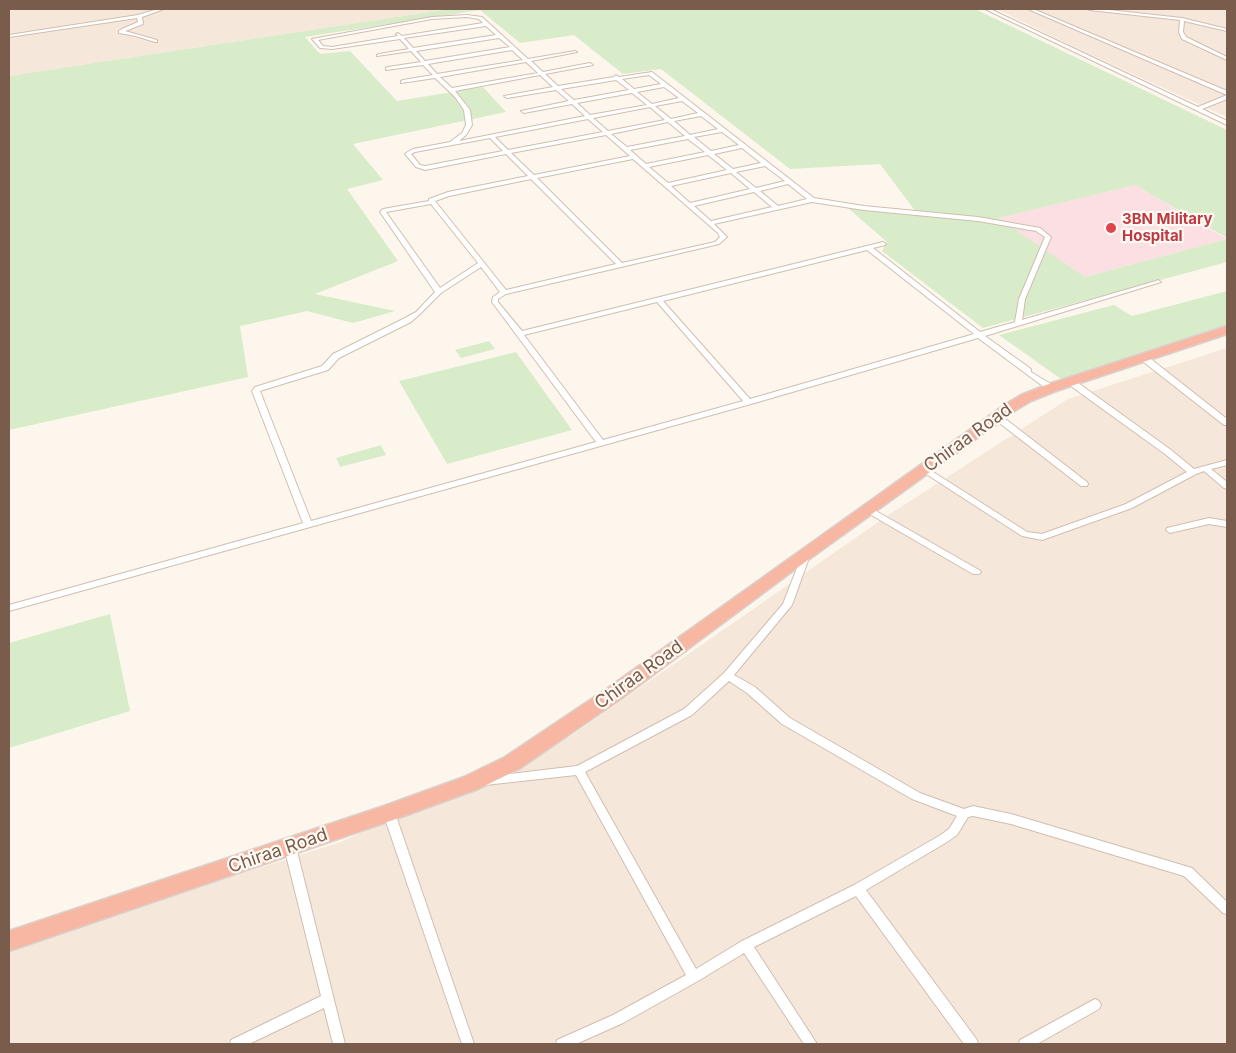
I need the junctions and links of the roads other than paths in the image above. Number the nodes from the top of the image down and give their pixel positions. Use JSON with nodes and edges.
{"nodes":[{"id":1,"x":145,"y":9,"type":"edge"},
{"id":2,"x":162,"y":9,"type":"edge"},
{"id":3,"x":987,"y":9,"type":"edge"},
{"id":4,"x":1030,"y":9,"type":"edge"},
{"id":5,"x":1090,"y":9,"type":"edge"},
{"id":6,"x":154,"y":11,"type":"junction"},
{"id":7,"x":139,"y":16,"type":"junction"},
{"id":8,"x":1182,"y":18,"type":"junction"},
{"id":9,"x":487,"y":24,"type":"junction"},
{"id":10,"x":390,"y":25,"type":"junction"},
{"id":11,"x":1227,"y":30,"type":"edge"},
{"id":12,"x":9,"y":36,"type":"edge"},
{"id":13,"x":500,"y":36,"type":"junction"},
{"id":14,"x":401,"y":37,"type":"junction"},
{"id":15,"x":155,"y":41,"type":"dead end"},
{"id":16,"x":513,"y":48,"type":"junction"},
{"id":17,"x":412,"y":50,"type":"junction"},
{"id":18,"x":575,"y":52,"type":"dead end"},
{"id":19,"x":379,"y":55,"type":"dead end"},
{"id":20,"x":1227,"y":59,"type":"edge"},
{"id":21,"x":526,"y":60,"type":"junction"},
{"id":22,"x":424,"y":62,"type":"junction"},
{"id":23,"x":590,"y":65,"type":"dead end"},
{"id":24,"x":388,"y":69,"type":"dead end"},
{"id":25,"x":541,"y":74,"type":"junction"},
{"id":26,"x":436,"y":76,"type":"junction"},
{"id":27,"x":616,"y":77,"type":"junction"},
{"id":28,"x":403,"y":82,"type":"dead end"},
{"id":29,"x":666,"y":85,"type":"junction"},
{"id":30,"x":556,"y":88,"type":"junction"},
{"id":31,"x":450,"y":90,"type":"junction"},
{"id":32,"x":634,"y":91,"type":"junction"},
{"id":33,"x":1227,"y":93,"type":"edge"},
{"id":34,"x":507,"y":96,"type":"dead end"},
{"id":35,"x":1227,"y":97,"type":"edge"},
{"id":36,"x":684,"y":99,"type":"junction"},
{"id":37,"x":572,"y":102,"type":"junction"},
{"id":38,"x":651,"y":105,"type":"junction"},
{"id":39,"x":1198,"y":109,"type":"junction"},
{"id":40,"x":524,"y":111,"type":"dead end"},
{"id":41,"x":703,"y":114,"type":"junction"},
{"id":42,"x":589,"y":117,"type":"junction"},
{"id":43,"x":670,"y":120,"type":"junction"},
{"id":44,"x":1227,"y":123,"type":"edge"},
{"id":45,"x":723,"y":130,"type":"junction"},
{"id":46,"x":608,"y":133,"type":"junction"},
{"id":47,"x":491,"y":136,"type":"junction"},
{"id":48,"x":689,"y":136,"type":"junction"},
{"id":49,"x":451,"y":144,"type":"junction"},
{"id":50,"x":744,"y":146,"type":"junction"},
{"id":51,"x":626,"y":149,"type":"junction"},
{"id":52,"x":506,"y":152,"type":"junction"},
{"id":53,"x":710,"y":153,"type":"junction"},
{"id":54,"x":635,"y":157,"type":"junction"},
{"id":55,"x":766,"y":164,"type":"junction"},
{"id":56,"x":645,"y":166,"type":"junction"},
{"id":57,"x":732,"y":171,"type":"junction"},
{"id":58,"x":532,"y":178,"type":"junction"},
{"id":59,"x":790,"y":182,"type":"junction"},
{"id":60,"x":666,"y":185,"type":"junction"},
{"id":61,"x":755,"y":190,"type":"junction"},
{"id":62,"x":812,"y":200,"type":"junction"},
{"id":63,"x":432,"y":202,"type":"junction"},
{"id":64,"x":689,"y":205,"type":"junction"},
{"id":65,"x":777,"y":208,"type":"junction"},
{"id":66,"x":710,"y":223,"type":"junction"},
{"id":67,"x":883,"y":244,"type":"dead end"},
{"id":68,"x":870,"y":248,"type":"junction"},
{"id":69,"x":481,"y":264,"type":"junction"},
{"id":70,"x":621,"y":265,"type":"junction"},
{"id":71,"x":1158,"y":282,"type":"dead end"},
{"id":72,"x":439,"y":292,"type":"junction"},
{"id":73,"x":504,"y":292,"type":"junction"},
{"id":74,"x":659,"y":300,"type":"junction"},
{"id":75,"x":1018,"y":323,"type":"junction"},
{"id":76,"x":1227,"y":330,"type":"edge"},
{"id":77,"x":520,"y":334,"type":"junction"},
{"id":78,"x":979,"y":335,"type":"junction"},
{"id":79,"x":1144,"y":358,"type":"junction"},
{"id":80,"x":1071,"y":382,"type":"junction"},
{"id":81,"x":1050,"y":388,"type":"junction"},
{"id":82,"x":748,"y":402,"type":"junction"},
{"id":83,"x":996,"y":416,"type":"junction"},
{"id":84,"x":1227,"y":423,"type":"edge"},
{"id":85,"x":601,"y":444,"type":"junction"},
{"id":86,"x":1227,"y":462,"type":"edge"},
{"id":87,"x":1206,"y":469,"type":"junction"},
{"id":88,"x":924,"y":470,"type":"junction"},
{"id":89,"x":1193,"y":472,"type":"junction"},
{"id":90,"x":1084,"y":484,"type":"dead end"},
{"id":91,"x":1227,"y":486,"type":"edge"},
{"id":92,"x":869,"y":510,"type":"junction"},
{"id":93,"x":1227,"y":524,"type":"edge"},
{"id":94,"x":308,"y":525,"type":"junction"},
{"id":95,"x":1170,"y":530,"type":"dead end"},
{"id":96,"x":806,"y":555,"type":"junction"},
{"id":97,"x":976,"y":572,"type":"dead end"},
{"id":98,"x":9,"y":608,"type":"edge"},
{"id":99,"x":728,"y":676,"type":"junction"},
{"id":100,"x":578,"y":770,"type":"junction"},
{"id":101,"x":471,"y":783,"type":"junction"},
{"id":102,"x":389,"y":813,"type":"junction"},
{"id":103,"x":964,"y":814,"type":"junction"},
{"id":104,"x":290,"y":847,"type":"junction"},
{"id":105,"x":858,"y":889,"type":"junction"},
{"id":106,"x":1227,"y":909,"type":"edge"},
{"id":107,"x":9,"y":941,"type":"edge"},
{"id":108,"x":746,"y":945,"type":"junction"},
{"id":109,"x":694,"y":977,"type":"junction"},
{"id":110,"x":328,"y":999,"type":"junction"},
{"id":111,"x":1095,"y":1006,"type":"dead end"},
{"id":112,"x":236,"y":1044,"type":"edge"},
{"id":113,"x":339,"y":1044,"type":"edge"},
{"id":114,"x":468,"y":1044,"type":"edge"},
{"id":115,"x":562,"y":1044,"type":"edge"},
{"id":116,"x":811,"y":1044,"type":"edge"},
{"id":117,"x":972,"y":1044,"type":"edge"},
{"id":118,"x":1025,"y":1044,"type":"edge"}],
"edges":[{"from":1,"to":6,"type":"street"},
{"from":2,"to":6,"type":"street"},
{"from":3,"to":39,"type":"street"},
{"from":4,"to":33,"type":"street"},
{"from":5,"to":8,"type":"street"},
{"from":6,"to":7,"type":"street"},
{"from":7,"to":12,"type":"street"},
{"from":7,"to":15,"type":"street"},
{"from":8,"to":11,"type":"street"},
{"from":8,"to":20,"type":"street"},
{"from":9,"to":10,"type":"street"},
{"from":9,"to":13,"type":"street"},
{"from":9,"to":14,"type":"street"},
{"from":10,"to":14,"type":"street"},
{"from":10,"to":14,"type":"street"},
{"from":13,"to":16,"type":"street"},
{"from":13,"to":17,"type":"street"},
{"from":14,"to":17,"type":"street"},
{"from":16,"to":21,"type":"street"},
{"from":16,"to":22,"type":"street"},
{"from":17,"to":19,"type":"street"},
{"from":17,"to":22,"type":"street"},
{"from":18,"to":21,"type":"street"},
{"from":21,"to":25,"type":"street"},
{"from":21,"to":26,"type":"street"},
{"from":22,"to":24,"type":"street"},
{"from":22,"to":26,"type":"street"},
{"from":23,"to":25,"type":"street"},
{"from":25,"to":30,"type":"street"},
{"from":25,"to":31,"type":"street"},
{"from":26,"to":28,"type":"street"},
{"from":26,"to":31,"type":"street"},
{"from":27,"to":29,"type":"street"},
{"from":27,"to":30,"type":"street"},
{"from":27,"to":32,"type":"street"},
{"from":29,"to":32,"type":"street"},
{"from":29,"to":36,"type":"street"},
{"from":30,"to":34,"type":"street"},
{"from":30,"to":37,"type":"street"},
{"from":31,"to":49,"type":"street"},
{"from":32,"to":37,"type":"street"},
{"from":32,"to":38,"type":"street"},
{"from":35,"to":39,"type":"street"},
{"from":36,"to":38,"type":"street"},
{"from":36,"to":41,"type":"street"},
{"from":37,"to":40,"type":"street"},
{"from":37,"to":42,"type":"street"},
{"from":38,"to":42,"type":"street"},
{"from":38,"to":43,"type":"street"},
{"from":39,"to":44,"type":"street"},
{"from":41,"to":43,"type":"street"},
{"from":41,"to":45,"type":"street"},
{"from":42,"to":46,"type":"street"},
{"from":42,"to":47,"type":"street"},
{"from":43,"to":46,"type":"street"},
{"from":43,"to":48,"type":"street"},
{"from":45,"to":48,"type":"street"},
{"from":45,"to":50,"type":"street"},
{"from":46,"to":51,"type":"street"},
{"from":46,"to":52,"type":"street"},
{"from":47,"to":49,"type":"street"},
{"from":47,"to":52,"type":"street"},
{"from":48,"to":51,"type":"street"},
{"from":48,"to":53,"type":"street"},
{"from":49,"to":52,"type":"street"},
{"from":50,"to":53,"type":"street"},
{"from":50,"to":55,"type":"street"},
{"from":51,"to":54,"type":"street"},
{"from":52,"to":58,"type":"street"},
{"from":53,"to":56,"type":"street"},
{"from":53,"to":57,"type":"street"},
{"from":54,"to":56,"type":"street"},
{"from":54,"to":58,"type":"street"},
{"from":55,"to":57,"type":"street"},
{"from":55,"to":59,"type":"street"},
{"from":56,"to":60,"type":"street"},
{"from":57,"to":60,"type":"street"},
{"from":57,"to":61,"type":"street"},
{"from":58,"to":63,"type":"street"},
{"from":58,"to":70,"type":"street"},
{"from":59,"to":61,"type":"street"},
{"from":59,"to":62,"type":"street"},
{"from":60,"to":64,"type":"street"},
{"from":61,"to":64,"type":"street"},
{"from":61,"to":65,"type":"street"},
{"from":62,"to":65,"type":"street"},
{"from":62,"to":75,"type":"street"},
{"from":63,"to":69,"type":"street"},
{"from":63,"to":72,"type":"street"},
{"from":64,"to":66,"type":"street"},
{"from":65,"to":66,"type":"street"},
{"from":66,"to":70,"type":"street"},
{"from":67,"to":68,"type":"street"},
{"from":68,"to":74,"type":"street"},
{"from":68,"to":78,"type":"street"},
{"from":69,"to":72,"type":"street"},
{"from":69,"to":73,"type":"street"},
{"from":70,"to":73,"type":"street"},
{"from":71,"to":75,"type":"street"},
{"from":72,"to":94,"type":"street"},
{"from":73,"to":77,"type":"street"},
{"from":74,"to":77,"type":"street"},
{"from":74,"to":82,"type":"street"},
{"from":75,"to":78,"type":"street"},
{"from":76,"to":79,"type":"highway","name":"Chiraa Road"},
{"from":77,"to":85,"type":"street"},
{"from":78,"to":81,"type":"street"},
{"from":78,"to":82,"type":"street"},
{"from":79,"to":80,"type":"highway","name":"Chiraa Road"},
{"from":79,"to":84,"type":"street"},
{"from":80,"to":81,"type":"highway","name":"Chiraa Road"},
{"from":80,"to":89,"type":"street"},
{"from":81,"to":83,"type":"highway","name":"Chiraa Road"},
{"from":82,"to":85,"type":"street"},
{"from":83,"to":88,"type":"highway","name":"Chiraa Road"},
{"from":83,"to":90,"type":"street"},
{"from":85,"to":94,"type":"street"},
{"from":86,"to":87,"type":"street"},
{"from":87,"to":89,"type":"street"},
{"from":87,"to":91,"type":"street"},
{"from":88,"to":89,"type":"street"},
{"from":88,"to":92,"type":"highway","name":"Chiraa Road"},
{"from":92,"to":96,"type":"highway","name":"Chiraa Road"},
{"from":92,"to":97,"type":"street"},
{"from":93,"to":95,"type":"street"},
{"from":94,"to":98,"type":"street"},
{"from":96,"to":99,"type":"street"},
{"from":96,"to":101,"type":"highway","name":"Chiraa Road"},
{"from":99,"to":100,"type":"street"},
{"from":99,"to":103,"type":"street"},
{"from":100,"to":101,"type":"street"},
{"from":100,"to":109,"type":"street"},
{"from":101,"to":102,"type":"highway","name":"Chiraa Road"},
{"from":102,"to":104,"type":"highway","name":"Chiraa Road"},
{"from":102,"to":114,"type":"street"},
{"from":103,"to":105,"type":"street"},
{"from":103,"to":106,"type":"street"},
{"from":104,"to":107,"type":"highway","name":"Chiraa Road"},
{"from":104,"to":110,"type":"street"},
{"from":105,"to":108,"type":"street"},
{"from":105,"to":117,"type":"street"},
{"from":108,"to":109,"type":"street"},
{"from":108,"to":116,"type":"street"},
{"from":109,"to":115,"type":"street"},
{"from":110,"to":112,"type":"street"},
{"from":110,"to":113,"type":"street"},
{"from":111,"to":118,"type":"street"}]}
